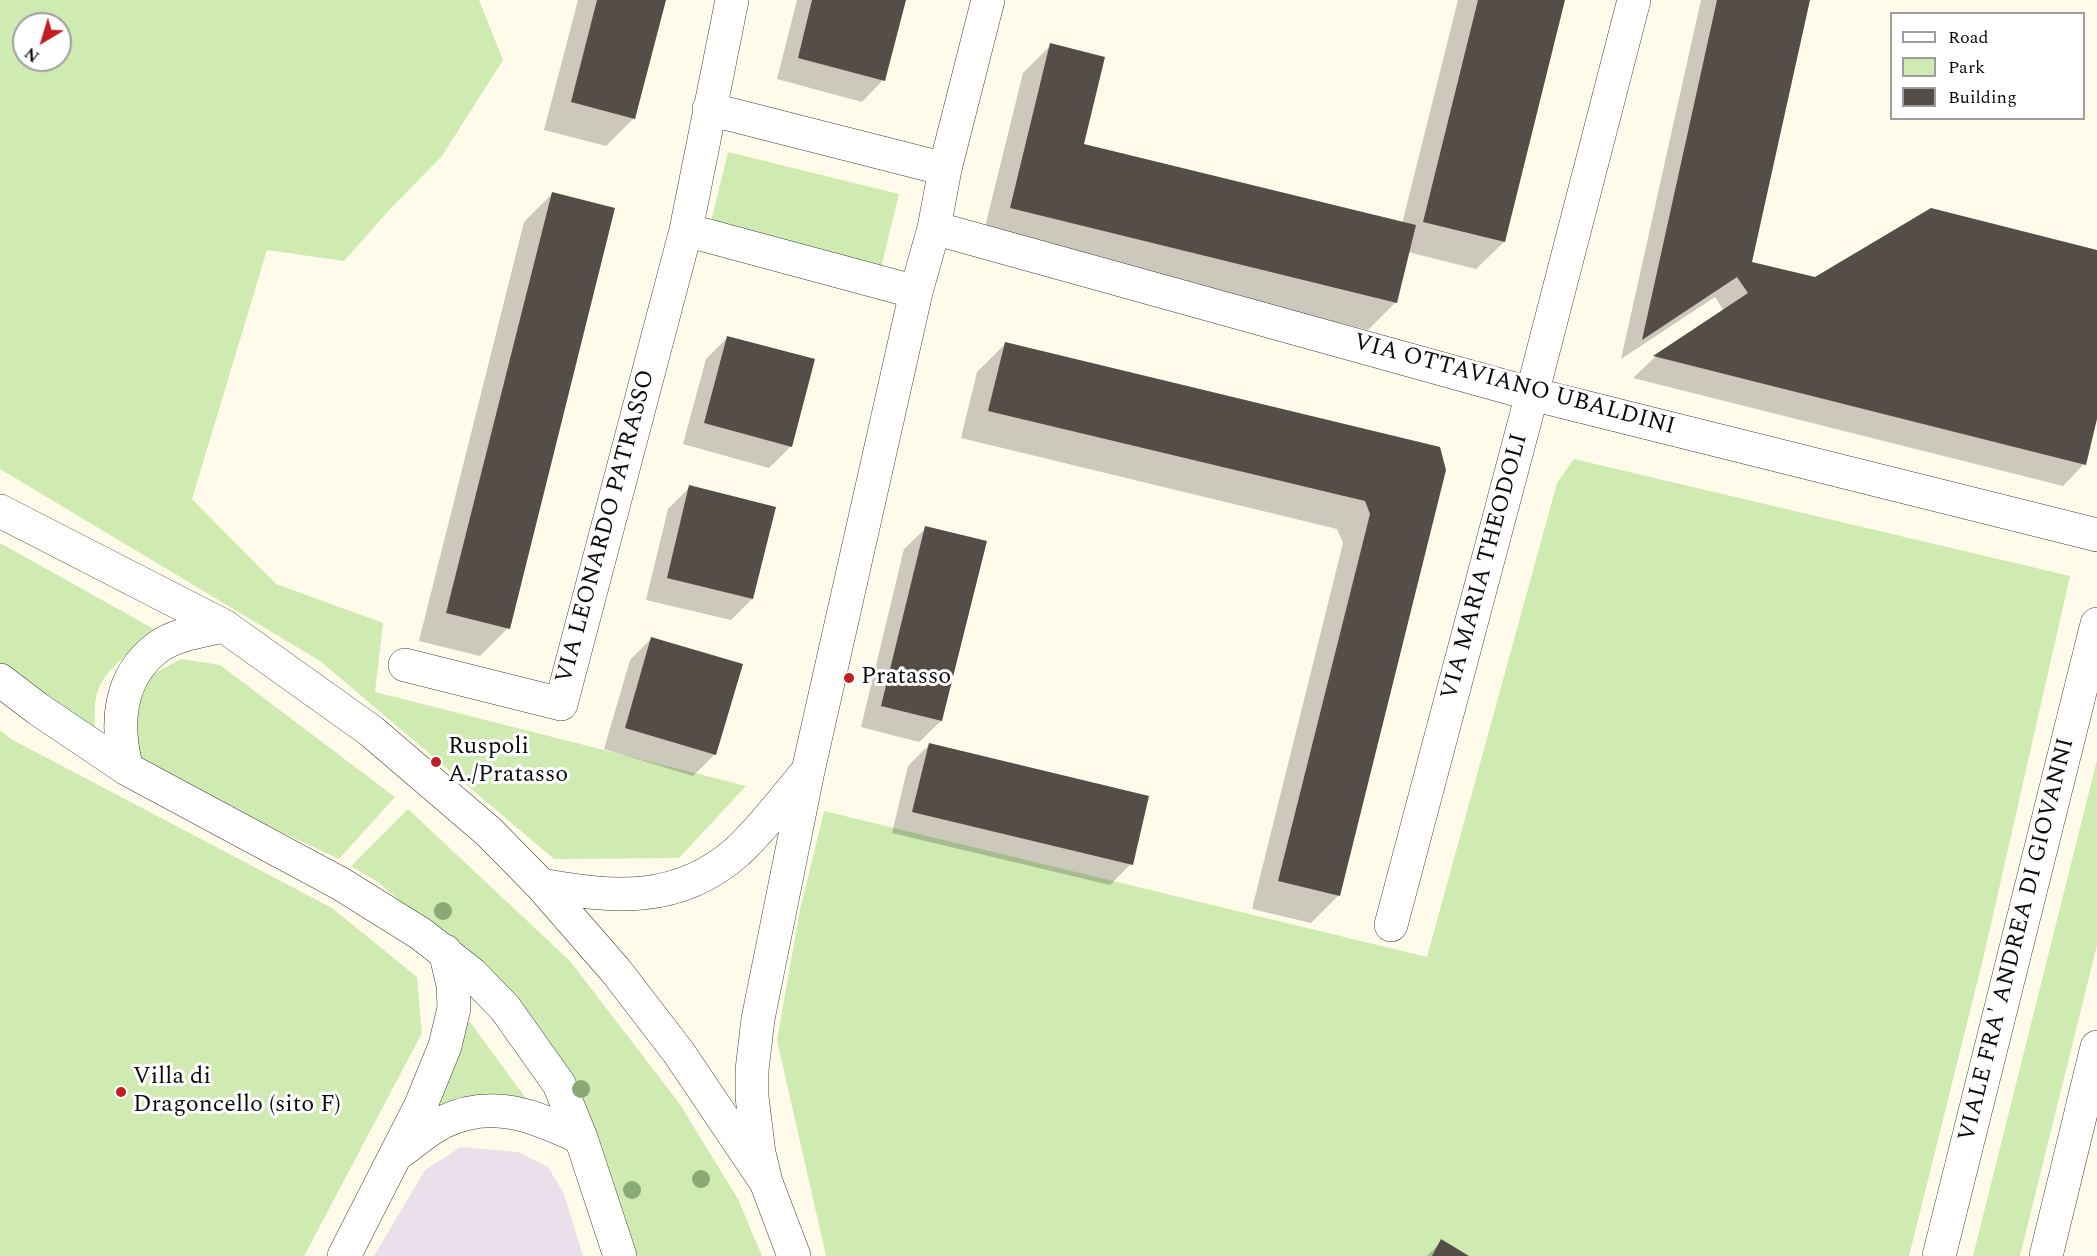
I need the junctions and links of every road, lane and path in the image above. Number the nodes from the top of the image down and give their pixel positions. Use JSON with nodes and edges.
{"nodes":[{"id":1,"x":732,"y":0,"type":"edge"},
{"id":2,"x":988,"y":0,"type":"edge"},
{"id":3,"x":1634,"y":0,"type":"edge"},
{"id":4,"x":709,"y":109,"type":"junction"},
{"id":5,"x":945,"y":169,"type":"junction"},
{"id":6,"x":934,"y":228,"type":"junction"},
{"id":7,"x":686,"y":230,"type":"junction"},
{"id":8,"x":916,"y":292,"type":"junction"},
{"id":9,"x":1532,"y":394,"type":"junction"},
{"id":10,"x":0,"y":511,"type":"edge"},
{"id":11,"x":2097,"y":535,"type":"edge"},
{"id":12,"x":2097,"y":624,"type":"edge"},
{"id":13,"x":224,"y":626,"type":"junction"},
{"id":14,"x":405,"y":665,"type":"dead end"},
{"id":15,"x":0,"y":680,"type":"edge"},
{"id":16,"x":127,"y":769,"type":"junction"},
{"id":17,"x":808,"y":771,"type":"junction"},
{"id":18,"x":541,"y":885,"type":"junction"},
{"id":19,"x":1391,"y":925,"type":"dead end"},
{"id":20,"x":445,"y":951,"type":"junction"},
{"id":21,"x":2097,"y":1047,"type":"edge"},
{"id":22,"x":581,"y":1138,"type":"junction"},
{"id":23,"x":396,"y":1155,"type":"junction"},
{"id":24,"x":766,"y":1182,"type":"junction"},
{"id":25,"x":344,"y":1256,"type":"edge"},
{"id":26,"x":620,"y":1256,"type":"edge"},
{"id":27,"x":794,"y":1256,"type":"edge"},
{"id":28,"x":1939,"y":1256,"type":"edge"},
{"id":29,"x":2046,"y":1256,"type":"edge"}],
"edges":[{"from":1,"to":4,"type":"street","name":"VIA LEONARDO PATRASSO"},
{"from":2,"to":5,"type":"street"},
{"from":3,"to":9,"type":"street","name":"VIA MARIA THEODOLI"},
{"from":4,"to":5,"type":"street"},
{"from":4,"to":7,"type":"street","name":"VIA LEONARDO PATRASSO"},
{"from":5,"to":6,"type":"street"},
{"from":6,"to":8,"type":"street"},
{"from":6,"to":9,"type":"street","name":"VIA OTTAVIANO UBALDINI"},
{"from":7,"to":8,"type":"street"},
{"from":7,"to":14,"type":"street","name":"VIA LEONARDO PATRASSO"},
{"from":8,"to":17,"type":"street"},
{"from":9,"to":11,"type":"street","name":"VIA OTTAVIANO UBALDINI"},
{"from":9,"to":19,"type":"street","name":"VIA MARIA THEODOLI"},
{"from":10,"to":13,"type":"street"},
{"from":12,"to":28,"type":"street","name":"VIALE FRA' ANDREA DI GIOVANNI"},
{"from":13,"to":16,"type":"street"},
{"from":13,"to":18,"type":"street"},
{"from":15,"to":16,"type":"street"},
{"from":16,"to":20,"type":"street"},
{"from":17,"to":18,"type":"street"},
{"from":17,"to":24,"type":"street"},
{"from":18,"to":24,"type":"street"},
{"from":20,"to":22,"type":"street"},
{"from":20,"to":23,"type":"street"},
{"from":21,"to":29,"type":"street"},
{"from":22,"to":23,"type":"street"},
{"from":22,"to":26,"type":"street"},
{"from":23,"to":25,"type":"street"},
{"from":24,"to":27,"type":"street"}]}
